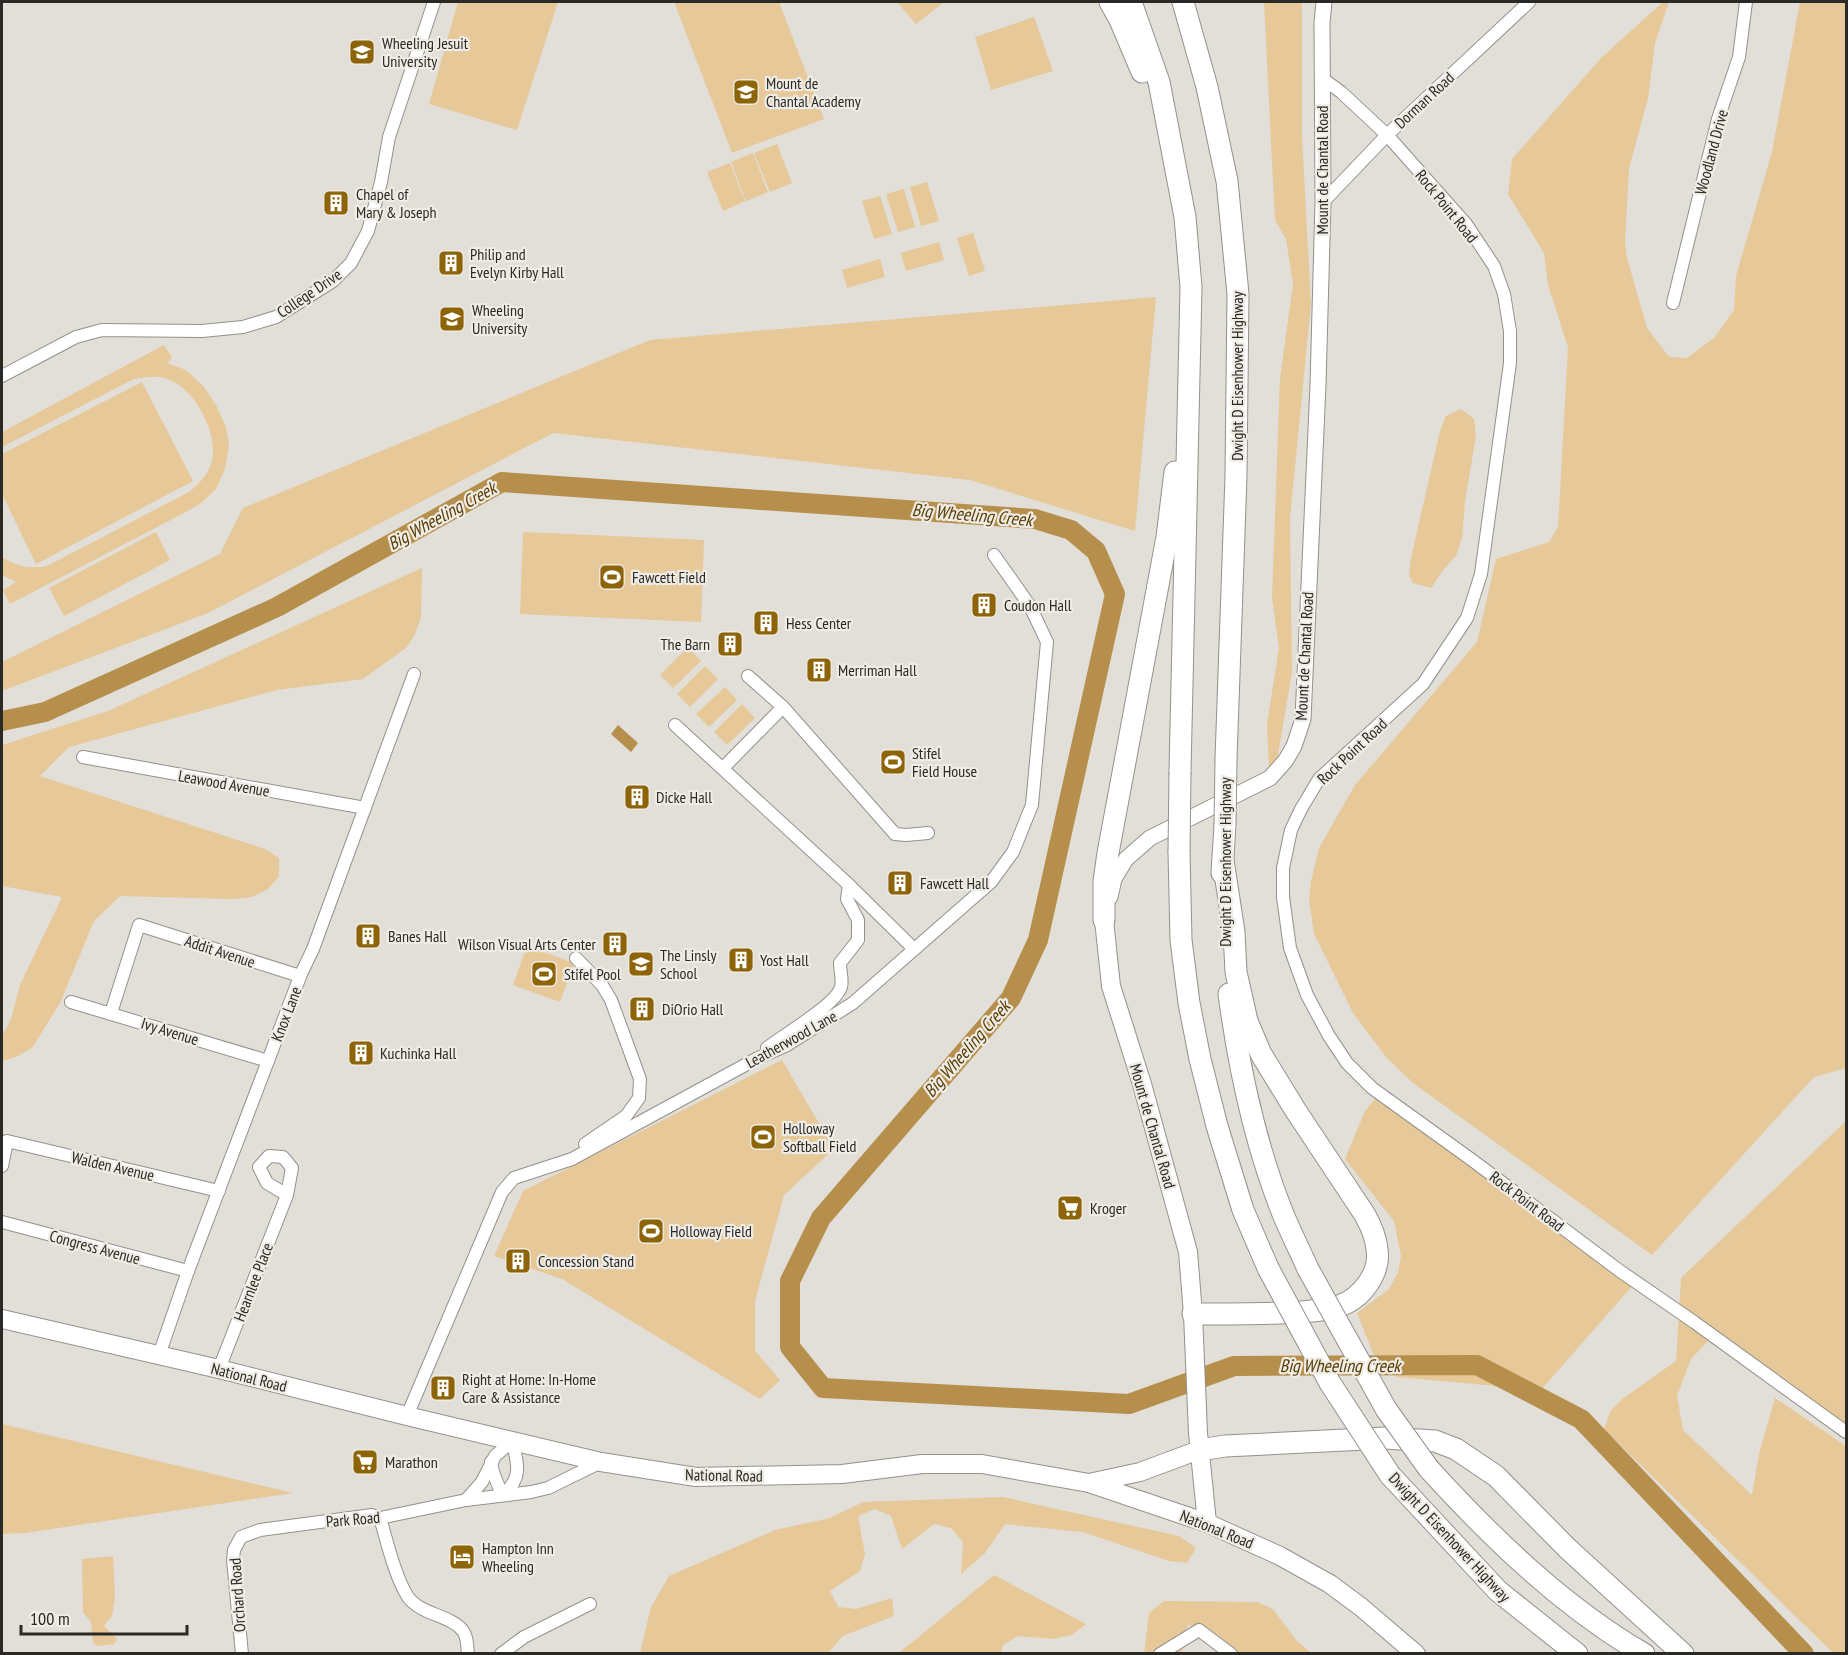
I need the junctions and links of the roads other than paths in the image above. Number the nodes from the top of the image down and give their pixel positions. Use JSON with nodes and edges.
{"nodes":[{"id":1,"x":434,"y":2,"type":"edge"},
{"id":2,"x":1110,"y":2,"type":"edge"},
{"id":3,"x":1131,"y":2,"type":"edge"},
{"id":4,"x":1324,"y":2,"type":"edge"},
{"id":5,"x":1529,"y":2,"type":"edge"},
{"id":6,"x":1746,"y":2,"type":"edge"},
{"id":7,"x":1184,"y":4,"type":"edge"},
{"id":8,"x":1323,"y":79,"type":"junction"},
{"id":9,"x":1387,"y":135,"type":"junction"},
{"id":10,"x":1173,"y":152,"type":"junction"},
{"id":11,"x":1323,"y":202,"type":"junction"},
{"id":12,"x":1673,"y":303,"type":"dead end"},
{"id":13,"x":1190,"y":356,"type":"junction"},
{"id":14,"x":2,"y":376,"type":"edge"},
{"id":15,"x":994,"y":555,"type":"dead end"},
{"id":16,"x":414,"y":674,"type":"dead end"},
{"id":17,"x":748,"y":676,"type":"dead end"},
{"id":18,"x":783,"y":707,"type":"junction"},
{"id":19,"x":675,"y":725,"type":"dead end"},
{"id":20,"x":82,"y":758,"type":"dead end"},
{"id":21,"x":723,"y":768,"type":"junction"},
{"id":22,"x":365,"y":808,"type":"junction"},
{"id":23,"x":928,"y":833,"type":"dead end"},
{"id":24,"x":1223,"y":860,"type":"junction"},
{"id":25,"x":849,"y":885,"type":"junction"},
{"id":26,"x":1104,"y":920,"type":"junction"},
{"id":27,"x":914,"y":949,"type":"junction"},
{"id":28,"x":576,"y":958,"type":"dead end"},
{"id":29,"x":300,"y":976,"type":"junction"},
{"id":30,"x":71,"y":1002,"type":"dead end"},
{"id":31,"x":111,"y":1013,"type":"junction"},
{"id":32,"x":758,"y":1058,"type":"junction"},
{"id":33,"x":268,"y":1061,"type":"junction"},
{"id":34,"x":553,"y":1165,"type":"junction"},
{"id":35,"x":2,"y":1166,"type":"edge"},
{"id":36,"x":219,"y":1191,"type":"junction"},
{"id":37,"x":287,"y":1195,"type":"dead end"},
{"id":38,"x":2,"y":1222,"type":"edge"},
{"id":39,"x":188,"y":1271,"type":"junction"},
{"id":40,"x":2,"y":1319,"type":"edge"},
{"id":41,"x":1193,"y":1323,"type":"junction"},
{"id":42,"x":159,"y":1355,"type":"junction"},
{"id":43,"x":219,"y":1369,"type":"junction"},
{"id":44,"x":407,"y":1416,"type":"junction"},
{"id":45,"x":1846,"y":1432,"type":"edge"},
{"id":46,"x":512,"y":1441,"type":"junction"},
{"id":47,"x":1199,"y":1442,"type":"junction"},
{"id":48,"x":491,"y":1462,"type":"junction"},
{"id":49,"x":601,"y":1462,"type":"junction"},
{"id":50,"x":1089,"y":1483,"type":"junction"},
{"id":51,"x":502,"y":1495,"type":"junction"},
{"id":52,"x":466,"y":1500,"type":"junction"},
{"id":53,"x":380,"y":1518,"type":"junction"},
{"id":54,"x":1206,"y":1523,"type":"junction"},
{"id":55,"x":241,"y":1538,"type":"joint"},
{"id":56,"x":590,"y":1604,"type":"dead end"},
{"id":57,"x":242,"y":1653,"type":"edge"},
{"id":58,"x":468,"y":1653,"type":"edge"},
{"id":59,"x":501,"y":1653,"type":"edge"},
{"id":60,"x":1160,"y":1653,"type":"edge"},
{"id":61,"x":1232,"y":1653,"type":"edge"},
{"id":62,"x":1416,"y":1653,"type":"edge"},
{"id":63,"x":1577,"y":1653,"type":"edge"},
{"id":64,"x":1644,"y":1653,"type":"edge"},
{"id":65,"x":1683,"y":1653,"type":"edge"}],
"edges":[{"from":1,"to":14,"type":"street","name":"College Drive"},
{"from":2,"to":10,"type":"highway"},
{"from":3,"to":10,"type":"highway","name":"Dwight D Eisenhower Highway"},
{"from":4,"to":8,"type":"street","name":"Mount de Chantal Road"},
{"from":5,"to":9,"type":"street","name":"Dorman Road"},
{"from":6,"to":12,"type":"street","name":"Woodland Drive"},
{"from":7,"to":24,"type":"highway","name":"Dwight D Eisenhower Highway","bridge":true},
{"from":8,"to":9,"type":"street","name":"Rock Point Road"},
{"from":8,"to":11,"type":"street","name":"Mount de Chantal Road"},
{"from":9,"to":11,"type":"street","name":"Dorman Road"},
{"from":9,"to":45,"type":"street","name":"Rock Point Road"},
{"from":10,"to":13,"type":"highway","name":"Dwight D Eisenhower Highway"},
{"from":11,"to":26,"type":"street","name":"Mount de Chantal Road"},
{"from":13,"to":26,"type":"highway"},
{"from":13,"to":63,"type":"highway","name":"Dwight D Eisenhower Highway","bridge":true},
{"from":15,"to":27,"type":"street","name":"Leatherwood Lane"},
{"from":16,"to":22,"type":"street","name":"Knox Lane"},
{"from":17,"to":18,"type":"street"},
{"from":18,"to":21,"type":"street"},
{"from":18,"to":23,"type":"street"},
{"from":19,"to":21,"type":"street"},
{"from":20,"to":22,"type":"street","name":"Leawood Avenue"},
{"from":21,"to":25,"type":"street"},
{"from":22,"to":29,"type":"street","name":"Knox Lane"},
{"from":24,"to":41,"type":"highway"},
{"from":24,"to":64,"type":"highway","name":"Dwight D Eisenhower Highway","bridge":true},
{"from":25,"to":27,"type":"street"},
{"from":25,"to":32,"type":"street"},
{"from":26,"to":41,"type":"main road","name":"Mount de Chantal Road"},
{"from":27,"to":32,"type":"street","name":"Leatherwood Lane"},
{"from":28,"to":34,"type":"street"},
{"from":29,"to":31,"type":"street","name":"Addit Avenue"},
{"from":29,"to":33,"type":"street","name":"Knox Lane"},
{"from":30,"to":31,"type":"street","name":"Ivy Avenue"},
{"from":31,"to":33,"type":"street","name":"Ivy Avenue"},
{"from":32,"to":34,"type":"street","name":"Leatherwood Lane"},
{"from":33,"to":36,"type":"street","name":"Knox Lane"},
{"from":34,"to":44,"type":"street","name":"Leatherwood Lane"},
{"from":35,"to":36,"type":"street","name":"Walden Avenue"},
{"from":36,"to":39,"type":"street","name":"Knox Lane"},
{"from":37,"to":43,"type":"street","name":"Hearnlee Place"},
{"from":38,"to":39,"type":"street","name":"Congress Avenue"},
{"from":39,"to":42,"type":"street","name":"Knox Lane"},
{"from":40,"to":42,"type":"main road","name":"National Road"},
{"from":41,"to":47,"type":"main road","name":"Mount de Chantal Road"},
{"from":42,"to":43,"type":"main road","name":"National Road"},
{"from":43,"to":44,"type":"main road","name":"National Road"},
{"from":44,"to":46,"type":"main road","name":"National Road"},
{"from":46,"to":48,"type":"street"},
{"from":46,"to":49,"type":"main road","name":"National Road"},
{"from":46,"to":51,"type":"street"},
{"from":47,"to":50,"type":"main road"},
{"from":47,"to":54,"type":"main road","name":"Mount de Chantal Road"},
{"from":47,"to":65,"type":"highway"},
{"from":48,"to":51,"type":"street"},
{"from":48,"to":52,"type":"street"},
{"from":49,"to":50,"type":"main road","name":"National Road"},
{"from":49,"to":51,"type":"street","name":"Park Road"},
{"from":50,"to":54,"type":"main road","name":"National Road"},
{"from":51,"to":52,"type":"street","name":"Park Road"},
{"from":52,"to":53,"type":"street","name":"Park Road"},
{"from":53,"to":55,"type":"street","name":"Park Road"},
{"from":53,"to":58,"type":"street"},
{"from":54,"to":62,"type":"main road","name":"National Road"},
{"from":55,"to":57,"type":"street","name":"Orchard Road"},
{"from":56,"to":59,"type":"street"},
{"from":60,"to":61,"type":"street"}]}
